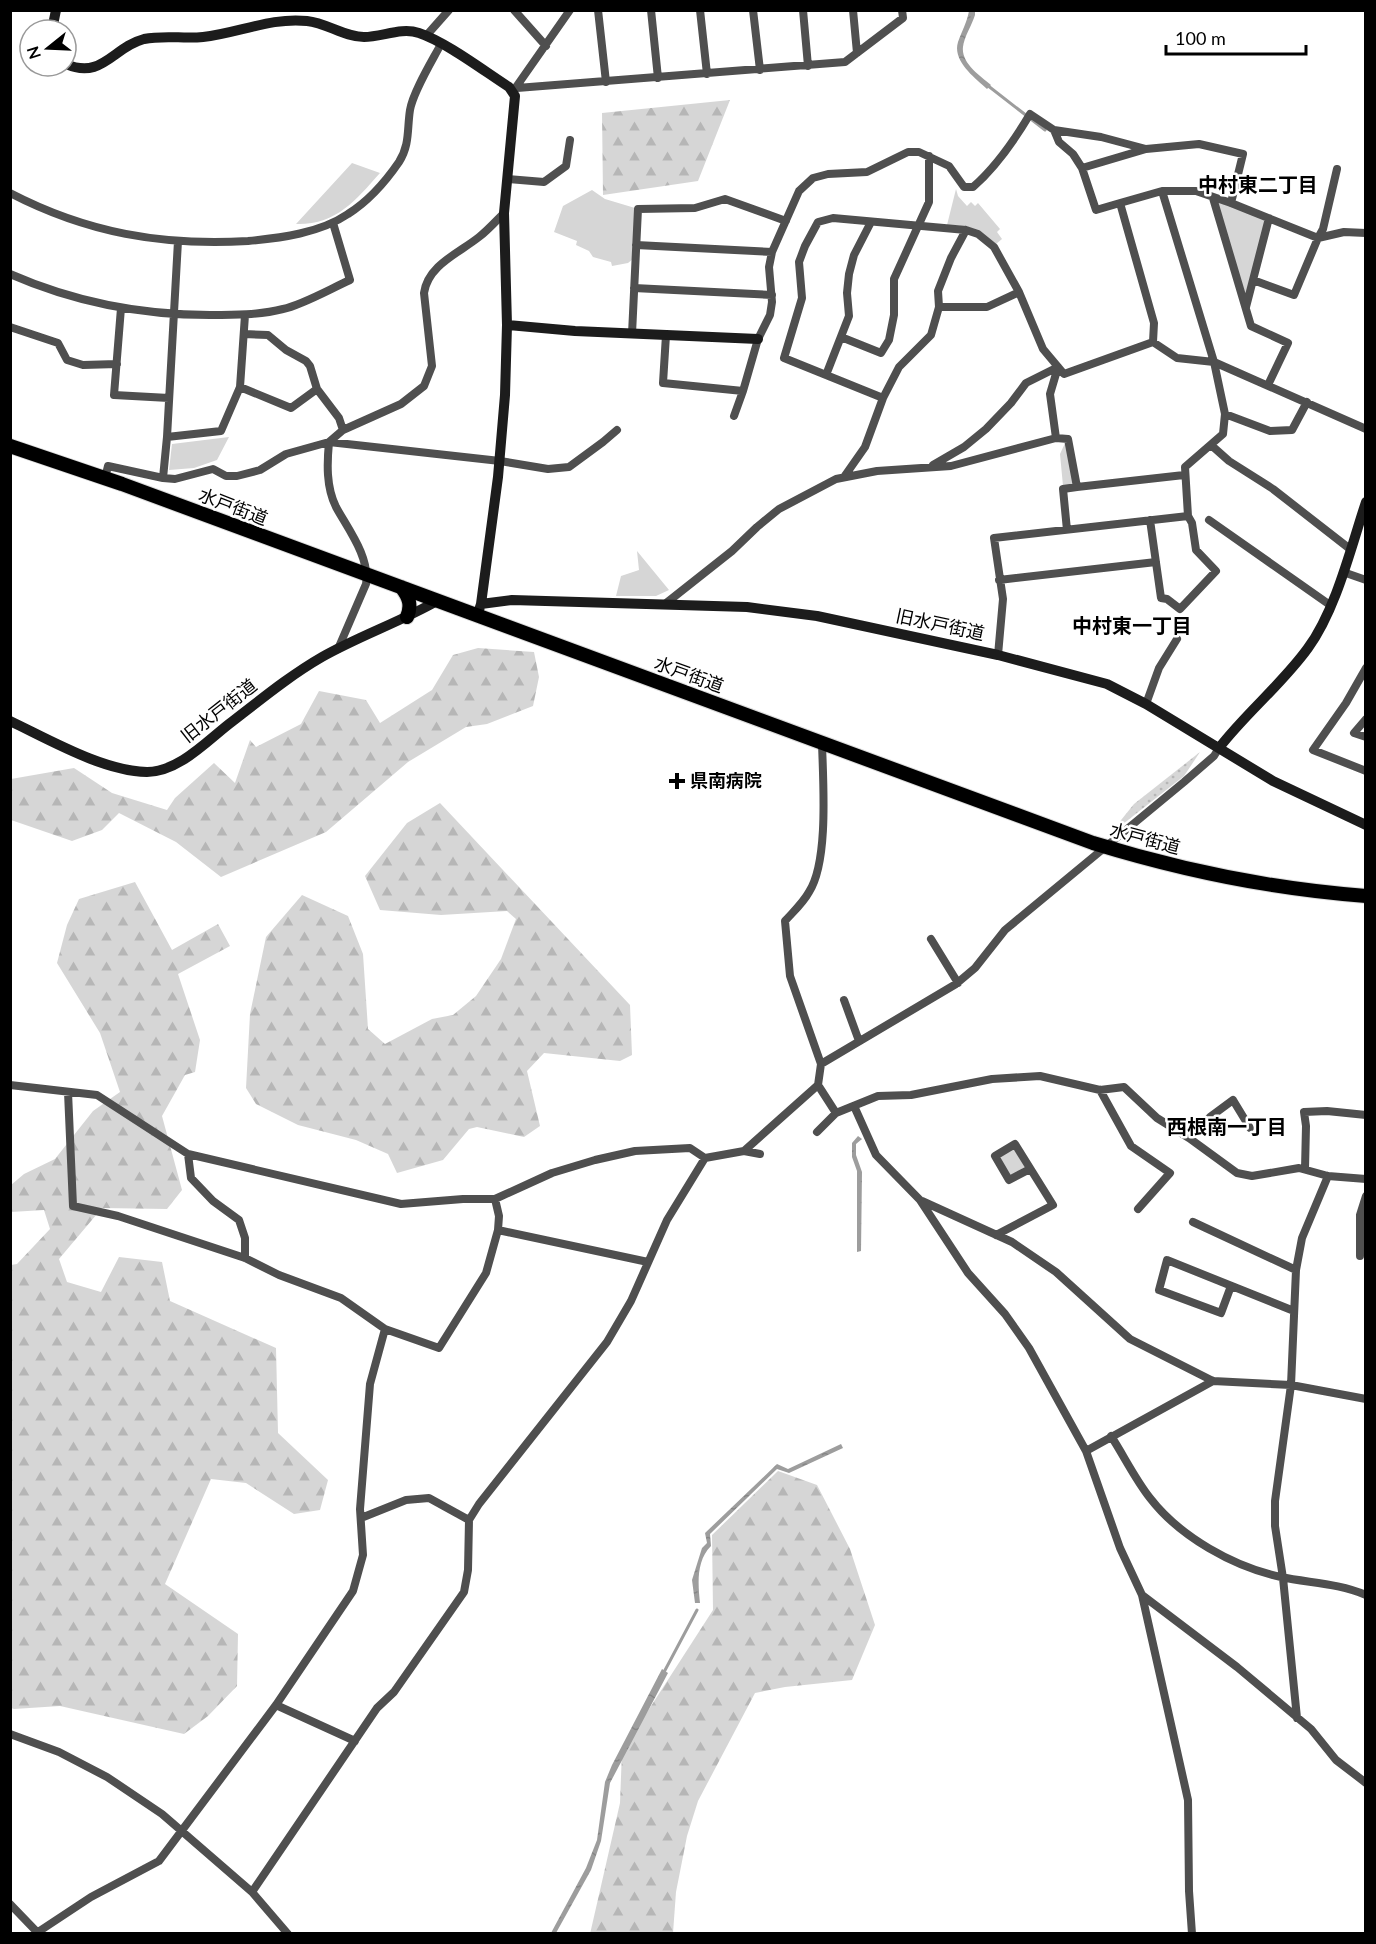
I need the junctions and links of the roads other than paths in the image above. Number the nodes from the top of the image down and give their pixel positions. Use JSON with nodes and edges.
{"nodes":[{"id":1,"x":449,"y":10,"type":"edge"},
{"id":2,"x":514,"y":10,"type":"edge"},
{"id":3,"x":570,"y":10,"type":"edge"},
{"id":4,"x":598,"y":10,"type":"edge"},
{"id":5,"x":651,"y":10,"type":"edge"},
{"id":6,"x":700,"y":10,"type":"edge"},
{"id":7,"x":753,"y":10,"type":"edge"},
{"id":8,"x":803,"y":10,"type":"edge"},
{"id":9,"x":853,"y":10,"type":"edge"},
{"id":10,"x":902,"y":10,"type":"edge"},
{"id":11,"x":426,"y":36,"type":"junction"},
{"id":12,"x":441,"y":44,"type":"junction"},
{"id":13,"x":546,"y":46,"type":"junction"},
{"id":14,"x":857,"y":53,"type":"junction"},
{"id":15,"x":808,"y":66,"type":"junction"},
{"id":16,"x":78,"y":70,"type":"edge"},
{"id":17,"x":760,"y":70,"type":"junction"},
{"id":18,"x":707,"y":74,"type":"junction"},
{"id":19,"x":658,"y":78,"type":"junction"},
{"id":20,"x":606,"y":82,"type":"junction"},
{"id":21,"x":515,"y":90,"type":"junction"},
{"id":22,"x":1054,"y":130,"type":"junction"},
{"id":23,"x":570,"y":140,"type":"dead end"},
{"id":24,"x":1146,"y":149,"type":"junction"},
{"id":25,"x":929,"y":156,"type":"junction"},
{"id":26,"x":1082,"y":168,"type":"junction"},
{"id":27,"x":1337,"y":169,"type":"dead end"},
{"id":28,"x":507,"y":179,"type":"junction"},
{"id":29,"x":1162,"y":191,"type":"junction"},
{"id":30,"x":10,"y":193,"type":"edge"},
{"id":31,"x":1213,"y":198,"type":"junction"},
{"id":32,"x":1120,"y":203,"type":"junction"},
{"id":33,"x":1231,"y":203,"type":"junction"},
{"id":34,"x":504,"y":213,"type":"junction"},
{"id":35,"x":1269,"y":218,"type":"junction"},
{"id":36,"x":786,"y":221,"type":"junction"},
{"id":37,"x":871,"y":222,"type":"junction"},
{"id":38,"x":333,"y":223,"type":"junction"},
{"id":39,"x":919,"y":226,"type":"junction"},
{"id":40,"x":966,"y":230,"type":"junction"},
{"id":41,"x":1365,"y":234,"type":"edge"},
{"id":42,"x":1318,"y":238,"type":"junction"},
{"id":43,"x":178,"y":242,"type":"junction"},
{"id":44,"x":636,"y":244,"type":"junction"},
{"id":45,"x":772,"y":252,"type":"junction"},
{"id":46,"x":10,"y":274,"type":"edge"},
{"id":47,"x":1253,"y":280,"type":"junction"},
{"id":48,"x":634,"y":288,"type":"junction"},
{"id":49,"x":1019,"y":292,"type":"junction"},
{"id":50,"x":772,"y":294,"type":"junction"},
{"id":51,"x":939,"y":307,"type":"junction"},
{"id":52,"x":121,"y":308,"type":"junction"},
{"id":53,"x":1246,"y":308,"type":"junction"},
{"id":54,"x":173,"y":315,"type":"junction"},
{"id":55,"x":245,"y":315,"type":"junction"},
{"id":56,"x":507,"y":325,"type":"junction"},
{"id":57,"x":10,"y":327,"type":"edge"},
{"id":58,"x":244,"y":334,"type":"junction"},
{"id":59,"x":632,"y":334,"type":"junction"},
{"id":60,"x":666,"y":335,"type":"junction"},
{"id":61,"x":841,"y":337,"type":"junction"},
{"id":62,"x":758,"y":339,"type":"junction"},
{"id":63,"x":1153,"y":342,"type":"junction"},
{"id":64,"x":1214,"y":362,"type":"junction"},
{"id":65,"x":117,"y":364,"type":"junction"},
{"id":66,"x":1058,"y":367,"type":"junction"},
{"id":67,"x":826,"y":375,"type":"junction"},
{"id":68,"x":1268,"y":385,"type":"junction"},
{"id":69,"x":240,"y":387,"type":"junction"},
{"id":70,"x":317,"y":389,"type":"junction"},
{"id":71,"x":743,"y":392,"type":"junction"},
{"id":72,"x":169,"y":398,"type":"junction"},
{"id":73,"x":883,"y":398,"type":"junction"},
{"id":74,"x":1306,"y":402,"type":"junction"},
{"id":75,"x":1225,"y":414,"type":"junction"},
{"id":76,"x":734,"y":416,"type":"dead end"},
{"id":77,"x":1365,"y":429,"type":"edge"},
{"id":78,"x":343,"y":430,"type":"junction"},
{"id":79,"x":617,"y":430,"type":"dead end"},
{"id":80,"x":167,"y":437,"type":"junction"},
{"id":81,"x":1056,"y":438,"type":"junction"},
{"id":82,"x":329,"y":442,"type":"junction"},
{"id":83,"x":1210,"y":445,"type":"junction"},
{"id":84,"x":10,"y":446,"type":"edge"},
{"id":85,"x":500,"y":461,"type":"junction"},
{"id":86,"x":929,"y":468,"type":"junction"},
{"id":87,"x":1184,"y":475,"type":"junction"},
{"id":88,"x":844,"y":477,"type":"junction"},
{"id":89,"x":105,"y":478,"type":"junction"},
{"id":90,"x":163,"y":478,"type":"junction"},
{"id":91,"x":1077,"y":487,"type":"junction"},
{"id":92,"x":1365,"y":502,"type":"edge"},
{"id":93,"x":1188,"y":516,"type":"junction"},
{"id":94,"x":1150,"y":520,"type":"junction"},
{"id":95,"x":1209,"y":520,"type":"dead end"},
{"id":96,"x":1067,"y":530,"type":"junction"},
{"id":97,"x":1350,"y":549,"type":"junction"},
{"id":98,"x":1156,"y":562,"type":"junction"},
{"id":99,"x":1343,"y":572,"type":"junction"},
{"id":100,"x":368,"y":576,"type":"junction"},
{"id":101,"x":999,"y":580,"type":"junction"},
{"id":102,"x":1365,"y":580,"type":"edge"},
{"id":103,"x":402,"y":587,"type":"junction"},
{"id":104,"x":437,"y":601,"type":"junction"},
{"id":105,"x":665,"y":604,"type":"junction"},
{"id":106,"x":1330,"y":605,"type":"junction"},
{"id":107,"x":479,"y":610,"type":"junction"},
{"id":108,"x":407,"y":617,"type":"junction"},
{"id":109,"x":1177,"y":639,"type":"dead end"},
{"id":110,"x":338,"y":649,"type":"junction"},
{"id":111,"x":998,"y":655,"type":"junction"},
{"id":112,"x":1365,"y":668,"type":"edge"},
{"id":113,"x":1146,"y":704,"type":"junction"},
{"id":114,"x":1365,"y":719,"type":"edge"},
{"id":115,"x":10,"y":722,"type":"edge"},
{"id":116,"x":1365,"y":737,"type":"edge"},
{"id":117,"x":822,"y":743,"type":"junction"},
{"id":118,"x":1219,"y":748,"type":"junction"},
{"id":119,"x":1365,"y":771,"type":"edge"},
{"id":120,"x":1365,"y":825,"type":"edge"},
{"id":121,"x":1104,"y":847,"type":"junction"},
{"id":122,"x":1365,"y":896,"type":"edge"},
{"id":123,"x":931,"y":939,"type":"dead end"},
{"id":124,"x":958,"y":983,"type":"junction"},
{"id":125,"x":844,"y":1000,"type":"dead end"},
{"id":126,"x":860,"y":1041,"type":"junction"},
{"id":127,"x":821,"y":1064,"type":"junction"},
{"id":128,"x":819,"y":1084,"type":"junction"},
{"id":129,"x":10,"y":1085,"type":"edge"},
{"id":130,"x":1100,"y":1090,"type":"junction"},
{"id":131,"x":68,"y":1092,"type":"junction"},
{"id":132,"x":854,"y":1106,"type":"junction"},
{"id":133,"x":836,"y":1113,"type":"junction"},
{"id":134,"x":1365,"y":1115,"type":"edge"},
{"id":135,"x":1250,"y":1128,"type":"dead end"},
{"id":136,"x":817,"y":1132,"type":"dead end"},
{"id":137,"x":1189,"y":1138,"type":"junction"},
{"id":138,"x":744,"y":1151,"type":"junction"},
{"id":139,"x":188,"y":1154,"type":"junction"},
{"id":140,"x":760,"y":1154,"type":"dead end"},
{"id":141,"x":705,"y":1158,"type":"junction"},
{"id":142,"x":1030,"y":1169,"type":"junction"},
{"id":143,"x":1305,"y":1169,"type":"junction"},
{"id":144,"x":1328,"y":1176,"type":"junction"},
{"id":145,"x":1365,"y":1179,"type":"edge"},
{"id":146,"x":1365,"y":1196,"type":"edge"},
{"id":147,"x":495,"y":1199,"type":"junction"},
{"id":148,"x":920,"y":1200,"type":"junction"},
{"id":149,"x":1138,"y":1209,"type":"dead end"},
{"id":150,"x":1193,"y":1222,"type":"dead end"},
{"id":151,"x":498,"y":1230,"type":"junction"},
{"id":152,"x":996,"y":1235,"type":"junction"},
{"id":153,"x":1363,"y":1241,"type":"edge"},
{"id":154,"x":1360,"y":1256,"type":"dead end"},
{"id":155,"x":244,"y":1258,"type":"junction"},
{"id":156,"x":648,"y":1262,"type":"junction"},
{"id":157,"x":1296,"y":1270,"type":"junction"},
{"id":158,"x":1231,"y":1286,"type":"junction"},
{"id":159,"x":1294,"y":1311,"type":"junction"},
{"id":160,"x":385,"y":1329,"type":"junction"},
{"id":161,"x":1213,"y":1381,"type":"junction"},
{"id":162,"x":1290,"y":1385,"type":"junction"},
{"id":163,"x":1365,"y":1399,"type":"edge"},
{"id":164,"x":1111,"y":1436,"type":"junction"},
{"id":165,"x":1086,"y":1451,"type":"junction"},
{"id":166,"x":361,"y":1518,"type":"junction"},
{"id":167,"x":469,"y":1520,"type":"junction"},
{"id":168,"x":1283,"y":1578,"type":"junction"},
{"id":169,"x":1142,"y":1595,"type":"junction"},
{"id":170,"x":1365,"y":1595,"type":"edge"},
{"id":171,"x":276,"y":1705,"type":"junction"},
{"id":172,"x":1297,"y":1718,"type":"junction"},
{"id":173,"x":10,"y":1734,"type":"edge"},
{"id":174,"x":354,"y":1742,"type":"junction"},
{"id":175,"x":1364,"y":1780,"type":"edge"},
{"id":176,"x":182,"y":1832,"type":"junction"},
{"id":177,"x":252,"y":1892,"type":"junction"},
{"id":178,"x":10,"y":1904,"type":"edge"},
{"id":179,"x":36,"y":1933,"type":"edge"},
{"id":180,"x":288,"y":1934,"type":"edge"},
{"id":181,"x":1192,"y":1934,"type":"edge"}],
"edges":[{"from":1,"to":11,"type":"street"},
{"from":2,"to":13,"type":"street"},
{"from":3,"to":13,"type":"street"},
{"from":4,"to":20,"type":"street"},
{"from":5,"to":19,"type":"street"},
{"from":6,"to":18,"type":"street"},
{"from":7,"to":17,"type":"street"},
{"from":8,"to":15,"type":"street"},
{"from":9,"to":14,"type":"street"},
{"from":10,"to":14,"type":"street"},
{"from":11,"to":12,"type":"street"},
{"from":11,"to":16,"type":"street"},
{"from":12,"to":21,"type":"street"},
{"from":12,"to":38,"type":"street"},
{"from":13,"to":21,"type":"street"},
{"from":14,"to":15,"type":"street"},
{"from":15,"to":17,"type":"street"},
{"from":17,"to":18,"type":"street"},
{"from":18,"to":19,"type":"street"},
{"from":19,"to":20,"type":"street"},
{"from":20,"to":21,"type":"street"},
{"from":21,"to":28,"type":"street"},
{"from":22,"to":24,"type":"street"},
{"from":22,"to":25,"type":"street"},
{"from":22,"to":26,"type":"street"},
{"from":23,"to":28,"type":"street"},
{"from":24,"to":26,"type":"street"},
{"from":24,"to":33,"type":"street"},
{"from":25,"to":36,"type":"street"},
{"from":25,"to":39,"type":"street"},
{"from":26,"to":32,"type":"street"},
{"from":27,"to":42,"type":"street"},
{"from":28,"to":34,"type":"street"},
{"from":29,"to":31,"type":"street"},
{"from":29,"to":32,"type":"street"},
{"from":29,"to":64,"type":"street"},
{"from":30,"to":43,"type":"street"},
{"from":31,"to":33,"type":"street"},
{"from":31,"to":53,"type":"street"},
{"from":32,"to":63,"type":"street"},
{"from":33,"to":35,"type":"street"},
{"from":34,"to":56,"type":"street"},
{"from":34,"to":78,"type":"street"},
{"from":35,"to":42,"type":"street"},
{"from":35,"to":47,"type":"street"},
{"from":36,"to":44,"type":"street"},
{"from":36,"to":45,"type":"street"},
{"from":37,"to":39,"type":"street"},
{"from":37,"to":61,"type":"street"},
{"from":37,"to":67,"type":"street"},
{"from":38,"to":43,"type":"street"},
{"from":38,"to":55,"type":"street"},
{"from":39,"to":40,"type":"street"},
{"from":39,"to":61,"type":"street"},
{"from":40,"to":49,"type":"street"},
{"from":40,"to":51,"type":"street"},
{"from":41,"to":42,"type":"street"},
{"from":42,"to":47,"type":"street"},
{"from":43,"to":54,"type":"street"},
{"from":44,"to":45,"type":"street"},
{"from":44,"to":48,"type":"street"},
{"from":45,"to":50,"type":"street"},
{"from":46,"to":52,"type":"street"},
{"from":47,"to":53,"type":"street"},
{"from":48,"to":50,"type":"street"},
{"from":48,"to":59,"type":"street"},
{"from":49,"to":51,"type":"street"},
{"from":49,"to":66,"type":"street"},
{"from":50,"to":62,"type":"street"},
{"from":51,"to":73,"type":"street"},
{"from":52,"to":54,"type":"street"},
{"from":52,"to":65,"type":"street"},
{"from":53,"to":68,"type":"street"},
{"from":54,"to":55,"type":"street"},
{"from":54,"to":72,"type":"street"},
{"from":55,"to":58,"type":"street"},
{"from":56,"to":59,"type":"street"},
{"from":56,"to":85,"type":"street"},
{"from":57,"to":65,"type":"street"},
{"from":58,"to":69,"type":"street"},
{"from":58,"to":70,"type":"street"},
{"from":59,"to":60,"type":"street"},
{"from":60,"to":62,"type":"street"},
{"from":60,"to":71,"type":"street"},
{"from":61,"to":67,"type":"street"},
{"from":62,"to":71,"type":"street"},
{"from":63,"to":64,"type":"street"},
{"from":63,"to":66,"type":"street"},
{"from":64,"to":68,"type":"street"},
{"from":64,"to":75,"type":"street"},
{"from":65,"to":72,"type":"street"},
{"from":66,"to":81,"type":"street"},
{"from":66,"to":86,"type":"street"},
{"from":67,"to":73,"type":"street"},
{"from":68,"to":74,"type":"street"},
{"from":69,"to":70,"type":"street"},
{"from":69,"to":80,"type":"street"},
{"from":70,"to":78,"type":"street"},
{"from":71,"to":76,"type":"street"},
{"from":72,"to":80,"type":"street"},
{"from":73,"to":88,"type":"street"},
{"from":74,"to":75,"type":"street"},
{"from":74,"to":77,"type":"street"},
{"from":75,"to":83,"type":"street"},
{"from":78,"to":82,"type":"street"},
{"from":79,"to":85,"type":"street"},
{"from":80,"to":90,"type":"street"},
{"from":81,"to":86,"type":"street"},
{"from":81,"to":91,"type":"street"},
{"from":82,"to":85,"type":"street"},
{"from":82,"to":90,"type":"street"},
{"from":82,"to":100,"type":"street"},
{"from":83,"to":87,"type":"street"},
{"from":83,"to":97,"type":"street"},
{"from":84,"to":89,"type":"highway","name":"水戸街道"},
{"from":85,"to":107,"type":"street"},
{"from":86,"to":88,"type":"street"},
{"from":87,"to":91,"type":"street"},
{"from":87,"to":93,"type":"street"},
{"from":88,"to":105,"type":"street"},
{"from":89,"to":90,"type":"street"},
{"from":89,"to":100,"type":"highway","name":"水戸街道"},
{"from":91,"to":96,"type":"street"},
{"from":92,"to":97,"type":"street"},
{"from":93,"to":94,"type":"street"},
{"from":93,"to":98,"type":"street"},
{"from":94,"to":96,"type":"street"},
{"from":94,"to":98,"type":"street"},
{"from":95,"to":106,"type":"street"},
{"from":96,"to":101,"type":"street"},
{"from":97,"to":99,"type":"street"},
{"from":98,"to":101,"type":"street"},
{"from":99,"to":102,"type":"street"},
{"from":99,"to":106,"type":"street"},
{"from":100,"to":103,"type":"highway","name":"水戸街道"},
{"from":100,"to":110,"type":"street"},
{"from":101,"to":111,"type":"street"},
{"from":103,"to":104,"type":"highway","name":"水戸街道"},
{"from":103,"to":108,"type":"highway"},
{"from":104,"to":107,"type":"highway","name":"水戸街道"},
{"from":104,"to":108,"type":"street","name":"旧水戸街道"},
{"from":105,"to":107,"type":"street","name":"旧水戸街道"},
{"from":105,"to":111,"type":"street","name":"旧水戸街道"},
{"from":106,"to":118,"type":"street"},
{"from":107,"to":117,"type":"highway","name":"水戸街道"},
{"from":108,"to":110,"type":"street","name":"旧水戸街道"},
{"from":109,"to":113,"type":"street"},
{"from":110,"to":115,"type":"street","name":"旧水戸街道"},
{"from":111,"to":113,"type":"street","name":"旧水戸街道"},
{"from":112,"to":119,"type":"street"},
{"from":113,"to":118,"type":"street","name":"旧水戸街道"},
{"from":114,"to":116,"type":"street"},
{"from":117,"to":121,"type":"highway","name":"水戸街道"},
{"from":117,"to":127,"type":"street"},
{"from":118,"to":120,"type":"street","name":"旧水戸街道"},
{"from":118,"to":121,"type":"street"},
{"from":121,"to":122,"type":"highway","name":"水戸街道"},
{"from":121,"to":124,"type":"street"},
{"from":123,"to":124,"type":"street"},
{"from":124,"to":126,"type":"street"},
{"from":125,"to":126,"type":"street"},
{"from":126,"to":127,"type":"street"},
{"from":127,"to":128,"type":"street"},
{"from":128,"to":133,"type":"street"},
{"from":128,"to":138,"type":"street"},
{"from":129,"to":131,"type":"street"},
{"from":130,"to":132,"type":"street"},
{"from":130,"to":137,"type":"street"},
{"from":130,"to":149,"type":"street"},
{"from":131,"to":139,"type":"street"},
{"from":131,"to":155,"type":"street"},
{"from":132,"to":133,"type":"street"},
{"from":132,"to":148,"type":"street"},
{"from":133,"to":136,"type":"street"},
{"from":134,"to":143,"type":"street"},
{"from":135,"to":137,"type":"street"},
{"from":137,"to":143,"type":"street"},
{"from":138,"to":140,"type":"street"},
{"from":138,"to":141,"type":"street"},
{"from":139,"to":147,"type":"street"},
{"from":139,"to":155,"type":"street"},
{"from":141,"to":147,"type":"street"},
{"from":141,"to":156,"type":"street"},
{"from":142,"to":142,"type":"street"},
{"from":142,"to":152,"type":"street"},
{"from":143,"to":144,"type":"street"},
{"from":144,"to":145,"type":"street"},
{"from":144,"to":157,"type":"street"},
{"from":146,"to":153,"type":"street"},
{"from":147,"to":151,"type":"street"},
{"from":148,"to":152,"type":"street"},
{"from":148,"to":165,"type":"street"},
{"from":150,"to":157,"type":"street"},
{"from":151,"to":156,"type":"street"},
{"from":151,"to":160,"type":"street"},
{"from":152,"to":161,"type":"street"},
{"from":153,"to":154,"type":"street"},
{"from":155,"to":160,"type":"street"},
{"from":156,"to":167,"type":"street"},
{"from":157,"to":159,"type":"street"},
{"from":158,"to":158,"type":"street"},
{"from":158,"to":159,"type":"street"},
{"from":159,"to":162,"type":"street"},
{"from":160,"to":166,"type":"street"},
{"from":161,"to":162,"type":"street"},
{"from":161,"to":164,"type":"street"},
{"from":162,"to":163,"type":"street"},
{"from":162,"to":168,"type":"street"},
{"from":164,"to":165,"type":"street"},
{"from":164,"to":168,"type":"street"},
{"from":165,"to":169,"type":"street"},
{"from":166,"to":167,"type":"street"},
{"from":166,"to":171,"type":"street"},
{"from":167,"to":174,"type":"street"},
{"from":168,"to":170,"type":"street"},
{"from":168,"to":172,"type":"street"},
{"from":169,"to":172,"type":"street"},
{"from":169,"to":181,"type":"street"},
{"from":171,"to":174,"type":"street"},
{"from":171,"to":176,"type":"street"},
{"from":172,"to":175,"type":"street"},
{"from":173,"to":176,"type":"street"},
{"from":174,"to":177,"type":"street"},
{"from":176,"to":177,"type":"street"},
{"from":176,"to":179,"type":"street"},
{"from":177,"to":180,"type":"street"},
{"from":178,"to":179,"type":"street"}]}
